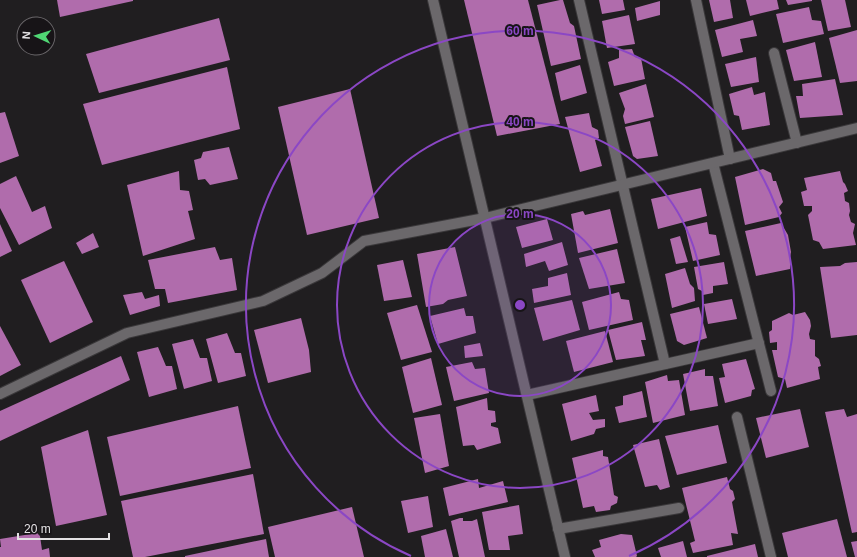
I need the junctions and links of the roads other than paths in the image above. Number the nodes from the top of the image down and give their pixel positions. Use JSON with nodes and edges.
{"nodes":[{"id":1,"x":433,"y":0,"type":"edge"},
{"id":2,"x":579,"y":0,"type":"edge"},
{"id":3,"x":696,"y":0,"type":"edge"},
{"id":4,"x":774,"y":53,"type":"dead end"},
{"id":5,"x":857,"y":128,"type":"edge"},
{"id":6,"x":797,"y":143,"type":"junction"},
{"id":7,"x":730,"y":159,"type":"junction"},
{"id":8,"x":714,"y":163,"type":"junction"},
{"id":9,"x":622,"y":185,"type":"junction"},
{"id":10,"x":485,"y":218,"type":"junction"},
{"id":11,"x":759,"y":342,"type":"junction"},
{"id":12,"x":665,"y":364,"type":"junction"},
{"id":13,"x":771,"y":391,"type":"dead end"},
{"id":14,"x":0,"y":394,"type":"edge"},
{"id":15,"x":527,"y":395,"type":"junction"},
{"id":16,"x":737,"y":417,"type":"dead end"},
{"id":17,"x":679,"y":508,"type":"dead end"},
{"id":18,"x":558,"y":529,"type":"junction"},
{"id":19,"x":565,"y":557,"type":"edge"},
{"id":20,"x":772,"y":557,"type":"edge"}],
"edges":[{"from":1,"to":10,"type":"street"},
{"from":2,"to":9,"type":"street"},
{"from":3,"to":7,"type":"street"},
{"from":4,"to":6,"type":"street"},
{"from":5,"to":6,"type":"street"},
{"from":6,"to":7,"type":"street"},
{"from":7,"to":8,"type":"street"},
{"from":8,"to":9,"type":"street"},
{"from":8,"to":11,"type":"street"},
{"from":9,"to":10,"type":"street"},
{"from":9,"to":12,"type":"street"},
{"from":10,"to":14,"type":"street"},
{"from":10,"to":15,"type":"street"},
{"from":11,"to":12,"type":"street"},
{"from":11,"to":13,"type":"street"},
{"from":12,"to":15,"type":"street"},
{"from":15,"to":18,"type":"street"},
{"from":16,"to":20,"type":"street"},
{"from":17,"to":18,"type":"street"},
{"from":18,"to":19,"type":"street"}]}
